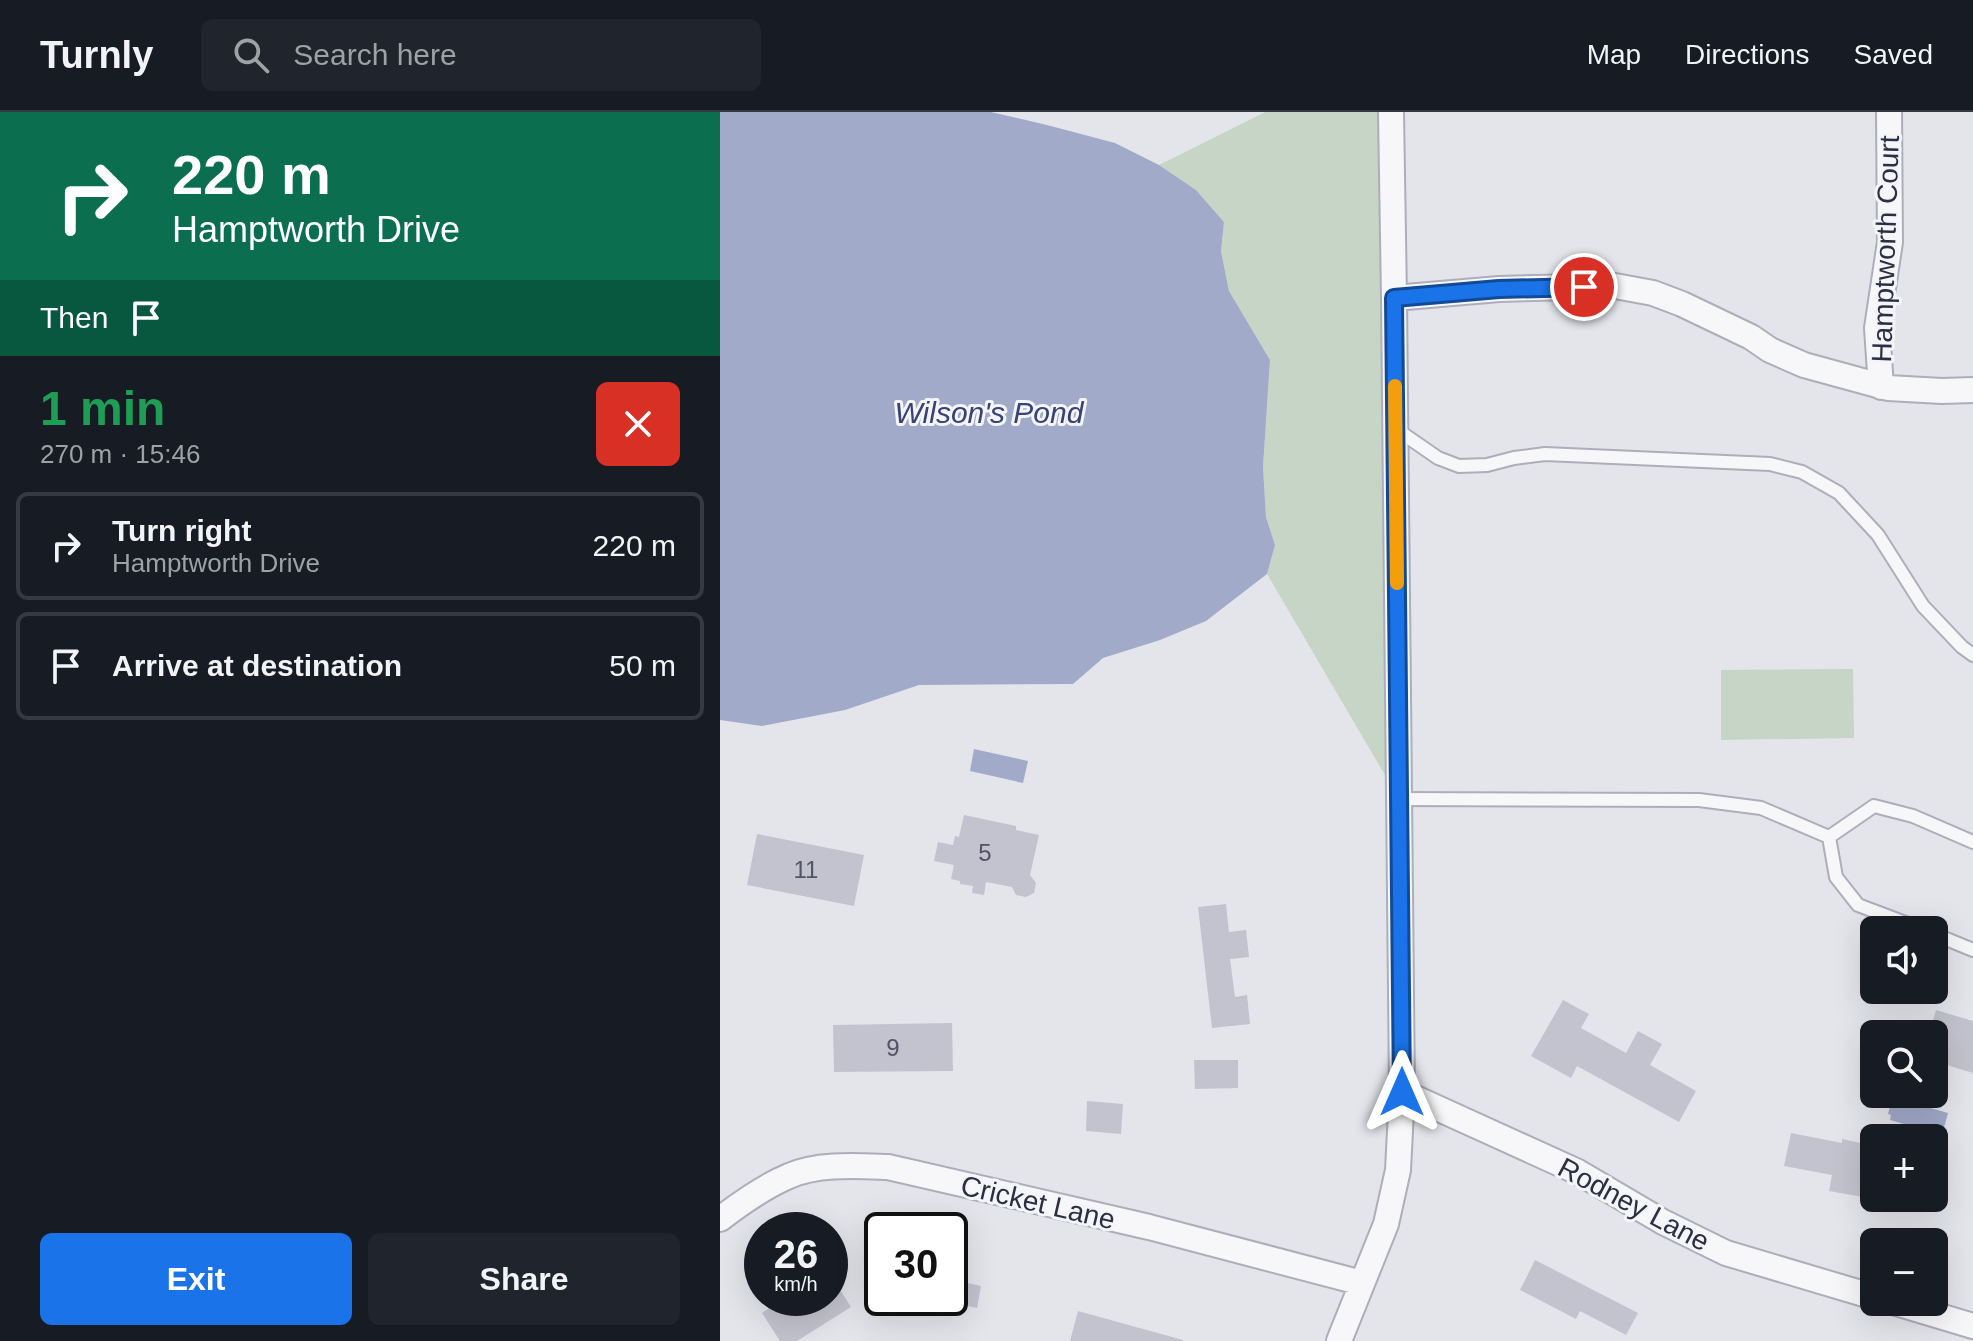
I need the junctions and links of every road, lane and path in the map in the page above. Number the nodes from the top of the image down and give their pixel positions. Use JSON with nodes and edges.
{"nodes":[{"id":1,"x":1391,"y":112,"type":"edge"},
{"id":2,"x":1889,"y":112,"type":"edge"},
{"id":3,"x":1394,"y":298,"type":"junction"},
{"id":4,"x":1881,"y":387,"type":"junction"},
{"id":5,"x":1973,"y":390,"type":"edge"},
{"id":6,"x":1396,"y":429,"type":"junction"},
{"id":7,"x":1973,"y":655,"type":"edge"},
{"id":8,"x":1399,"y":799,"type":"junction"},
{"id":9,"x":1829,"y":837,"type":"junction"},
{"id":10,"x":1973,"y":842,"type":"edge"},
{"id":11,"x":1887,"y":916,"type":"edge"},
{"id":12,"x":1948,"y":940,"type":"edge"},
{"id":13,"x":1973,"y":950,"type":"edge"},
{"id":14,"x":1402,"y":1092,"type":"junction"},
{"id":15,"x":720,"y":1219,"type":"edge"},
{"id":16,"x":1362,"y":1283,"type":"junction"},
{"id":17,"x":1860,"y":1293,"type":"edge"},
{"id":18,"x":1940,"y":1316,"type":"edge"},
{"id":19,"x":1973,"y":1326,"type":"edge"},
{"id":20,"x":1339,"y":1341,"type":"edge"}],
"edges":[{"from":1,"to":3,"type":"street"},
{"from":2,"to":4,"type":"street","name":"Hamptworth Court"},
{"from":3,"to":4,"type":"street"},
{"from":3,"to":6,"type":"street"},
{"from":4,"to":5,"type":"street"},
{"from":6,"to":7,"type":"lane"},
{"from":6,"to":8,"type":"street"},
{"from":8,"to":9,"type":"lane"},
{"from":8,"to":14,"type":"street"},
{"from":9,"to":10,"type":"lane"},
{"from":9,"to":11,"type":"lane"},
{"from":12,"to":13,"type":"lane"},
{"from":14,"to":16,"type":"street"},
{"from":14,"to":17,"type":"street","name":"Rodney Lane"},
{"from":15,"to":16,"type":"street","name":"Cricket Lane"},
{"from":16,"to":20,"type":"street"},
{"from":18,"to":19,"type":"street"}]}
